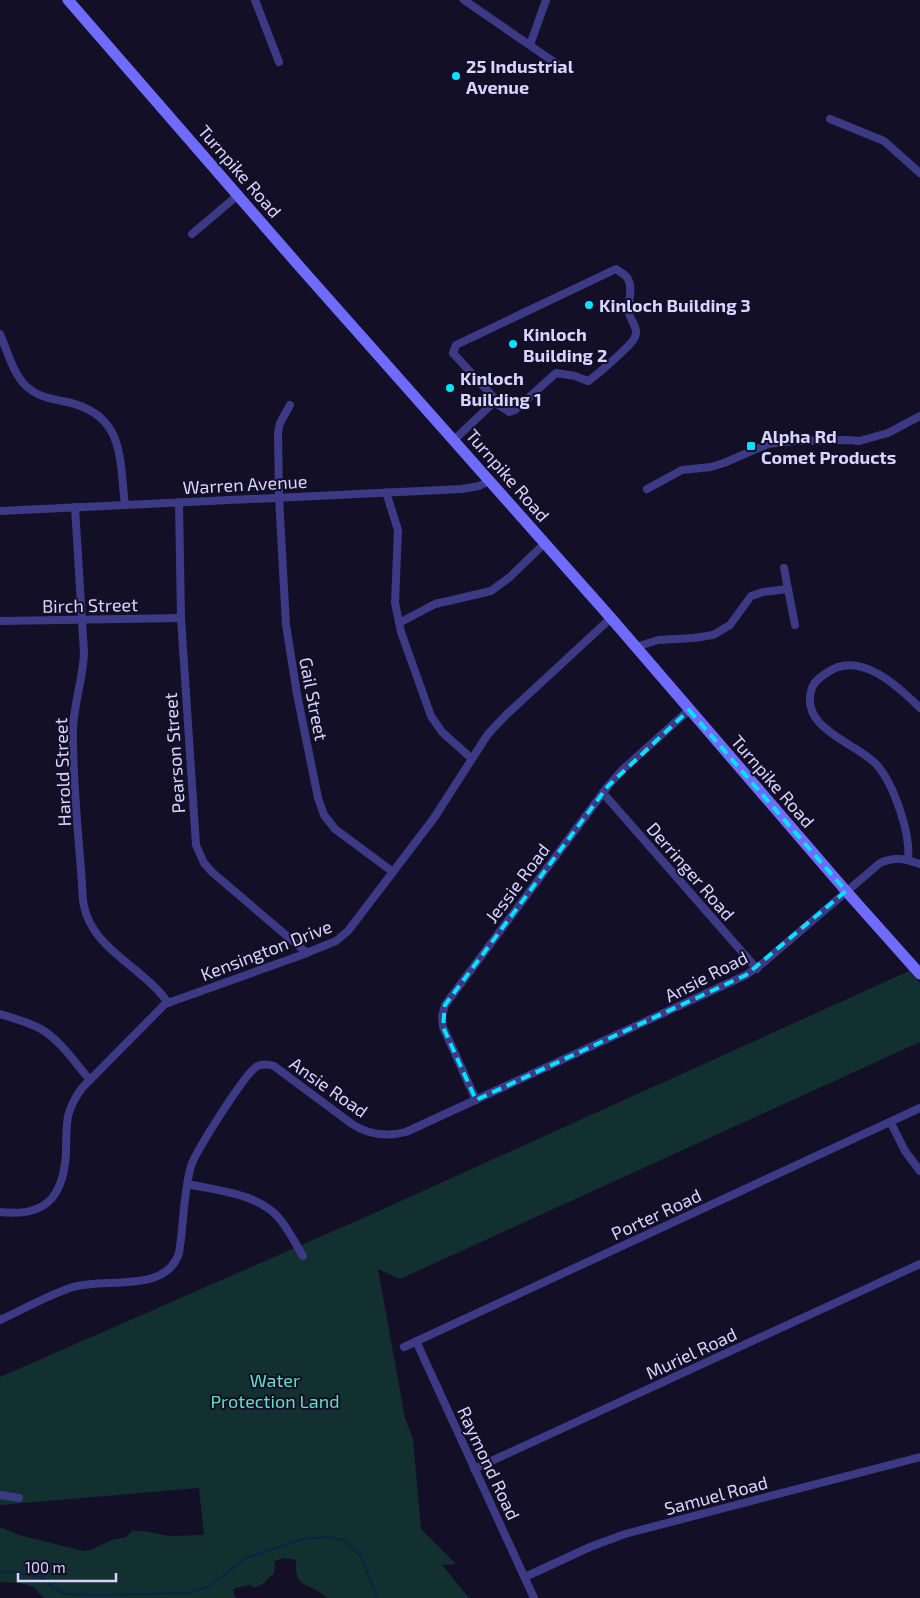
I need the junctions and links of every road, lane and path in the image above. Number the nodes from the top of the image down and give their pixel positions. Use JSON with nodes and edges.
{"nodes":[{"id":1,"x":68,"y":0,"type":"edge"},
{"id":2,"x":255,"y":0,"type":"edge"},
{"id":3,"x":464,"y":0,"type":"edge"},
{"id":4,"x":546,"y":0,"type":"edge"},
{"id":5,"x":530,"y":45,"type":"junction"},
{"id":6,"x":279,"y":62,"type":"dead end"},
{"id":7,"x":557,"y":64,"type":"dead end"},
{"id":8,"x":830,"y":119,"type":"dead end"},
{"id":9,"x":920,"y":173,"type":"edge"},
{"id":10,"x":238,"y":195,"type":"junction"},
{"id":11,"x":192,"y":234,"type":"dead end"},
{"id":12,"x":0,"y":334,"type":"edge"},
{"id":13,"x":494,"y":402,"type":"junction"},
{"id":14,"x":290,"y":405,"type":"dead end"},
{"id":15,"x":920,"y":416,"type":"edge"},
{"id":16,"x":454,"y":440,"type":"junction"},
{"id":17,"x":490,"y":481,"type":"junction"},
{"id":18,"x":647,"y":488,"type":"dead end"},
{"id":19,"x":386,"y":492,"type":"junction"},
{"id":20,"x":279,"y":497,"type":"junction"},
{"id":21,"x":179,"y":502,"type":"junction"},
{"id":22,"x":125,"y":505,"type":"junction"},
{"id":23,"x":75,"y":508,"type":"junction"},
{"id":24,"x":0,"y":511,"type":"edge"},
{"id":25,"x":544,"y":543,"type":"junction"},
{"id":26,"x":784,"y":568,"type":"dead end"},
{"id":27,"x":788,"y":589,"type":"junction"},
{"id":28,"x":181,"y":618,"type":"junction"},
{"id":29,"x":611,"y":618,"type":"junction"},
{"id":30,"x":0,"y":621,"type":"edge"},
{"id":31,"x":82,"y":621,"type":"junction"},
{"id":32,"x":398,"y":623,"type":"junction"},
{"id":33,"x":795,"y":625,"type":"dead end"},
{"id":34,"x":636,"y":647,"type":"junction"},
{"id":35,"x":920,"y":708,"type":"edge"},
{"id":36,"x":689,"y":710,"type":"junction"},
{"id":37,"x":471,"y":758,"type":"junction"},
{"id":38,"x":602,"y":793,"type":"junction"},
{"id":39,"x":908,"y":860,"type":"junction"},
{"id":40,"x":920,"y":864,"type":"edge"},
{"id":41,"x":393,"y":872,"type":"junction"},
{"id":42,"x":846,"y":891,"type":"junction"},
{"id":43,"x":307,"y":953,"type":"junction"},
{"id":44,"x":757,"y":968,"type":"junction"},
{"id":45,"x":920,"y":974,"type":"edge"},
{"id":46,"x":168,"y":1003,"type":"junction"},
{"id":47,"x":0,"y":1014,"type":"edge"},
{"id":48,"x":90,"y":1080,"type":"junction"},
{"id":49,"x":476,"y":1100,"type":"junction"},
{"id":50,"x":920,"y":1108,"type":"edge"},
{"id":51,"x":891,"y":1123,"type":"junction"},
{"id":52,"x":920,"y":1171,"type":"edge"},
{"id":53,"x":188,"y":1184,"type":"junction"},
{"id":54,"x":0,"y":1212,"type":"edge"},
{"id":55,"x":303,"y":1256,"type":"dead end"},
{"id":56,"x":920,"y":1264,"type":"edge"},
{"id":57,"x":0,"y":1320,"type":"edge"},
{"id":58,"x":416,"y":1341,"type":"junction"},
{"id":59,"x":404,"y":1347,"type":"dead end"},
{"id":60,"x":920,"y":1457,"type":"edge"},
{"id":61,"x":474,"y":1469,"type":"junction"},
{"id":62,"x":0,"y":1496,"type":"edge"},
{"id":63,"x":19,"y":1498,"type":"dead end"},
{"id":64,"x":525,"y":1577,"type":"junction"},
{"id":65,"x":534,"y":1598,"type":"edge"}],
"edges":[{"from":1,"to":10,"type":"main road","name":"Turnpike Road"},
{"from":2,"to":6,"type":"street"},
{"from":3,"to":5,"type":"street"},
{"from":4,"to":5,"type":"street"},
{"from":5,"to":7,"type":"street"},
{"from":8,"to":9,"type":"street"},
{"from":10,"to":11,"type":"street"},
{"from":10,"to":16,"type":"main road","name":"Turnpike Road"},
{"from":12,"to":22,"type":"street"},
{"from":13,"to":13,"type":"street"},
{"from":13,"to":16,"type":"street"},
{"from":14,"to":20,"type":"street","name":"Gail Street"},
{"from":15,"to":18,"type":"street"},
{"from":16,"to":17,"type":"main road","name":"Turnpike Road"},
{"from":17,"to":19,"type":"street","name":"Warren Avenue"},
{"from":17,"to":25,"type":"main road","name":"Turnpike Road"},
{"from":19,"to":20,"type":"street","name":"Warren Avenue"},
{"from":19,"to":32,"type":"street"},
{"from":20,"to":21,"type":"street","name":"Warren Avenue"},
{"from":20,"to":41,"type":"street","name":"Gail Street"},
{"from":21,"to":22,"type":"street","name":"Warren Avenue"},
{"from":21,"to":28,"type":"street","name":"Pearson Street"},
{"from":22,"to":23,"type":"street","name":"Warren Avenue"},
{"from":23,"to":24,"type":"street","name":"Warren Avenue"},
{"from":23,"to":31,"type":"street","name":"Harold Street"},
{"from":25,"to":29,"type":"main road","name":"Turnpike Road"},
{"from":25,"to":32,"type":"street"},
{"from":26,"to":27,"type":"street"},
{"from":27,"to":33,"type":"street"},
{"from":27,"to":34,"type":"street"},
{"from":28,"to":31,"type":"street","name":"Birch Street"},
{"from":28,"to":43,"type":"street","name":"Pearson Street"},
{"from":29,"to":34,"type":"main road","name":"Turnpike Road"},
{"from":29,"to":37,"type":"street","name":"Kensington Drive"},
{"from":30,"to":31,"type":"street","name":"Birch Street"},
{"from":31,"to":46,"type":"street","name":"Harold Street"},
{"from":32,"to":37,"type":"street"},
{"from":34,"to":36,"type":"main road","name":"Turnpike Road"},
{"from":35,"to":39,"type":"street"},
{"from":36,"to":38,"type":"street","name":"Jessie Road"},
{"from":36,"to":42,"type":"main road","name":"Turnpike Road"},
{"from":37,"to":41,"type":"street","name":"Kensington Drive"},
{"from":38,"to":44,"type":"street","name":"Derringer Road"},
{"from":38,"to":49,"type":"street","name":"Jessie Road"},
{"from":39,"to":40,"type":"street"},
{"from":39,"to":42,"type":"street","name":"Ansie Road"},
{"from":41,"to":43,"type":"street","name":"Kensington Drive"},
{"from":42,"to":44,"type":"street","name":"Ansie Road"},
{"from":42,"to":45,"type":"main road","name":"Turnpike Road"},
{"from":43,"to":46,"type":"street","name":"Kensington Drive"},
{"from":44,"to":49,"type":"street","name":"Ansie Road"},
{"from":46,"to":48,"type":"street","name":"Kensington Drive"},
{"from":47,"to":48,"type":"street"},
{"from":48,"to":54,"type":"street","name":"Kensington Drive"},
{"from":49,"to":53,"type":"street","name":"Ansie Road"},
{"from":50,"to":51,"type":"street","name":"Porter Road"},
{"from":51,"to":52,"type":"street"},
{"from":51,"to":58,"type":"street","name":"Porter Road"},
{"from":53,"to":55,"type":"street"},
{"from":53,"to":57,"type":"street","name":"Ansie Road"},
{"from":56,"to":61,"type":"street","name":"Muriel Road"},
{"from":58,"to":59,"type":"street","name":"Porter Road"},
{"from":58,"to":61,"type":"street","name":"Raymond Road"},
{"from":60,"to":64,"type":"street","name":"Samuel Road"},
{"from":61,"to":64,"type":"street","name":"Raymond Road"},
{"from":62,"to":63,"type":"street"},
{"from":64,"to":65,"type":"street","name":"Raymond Road"}]}
